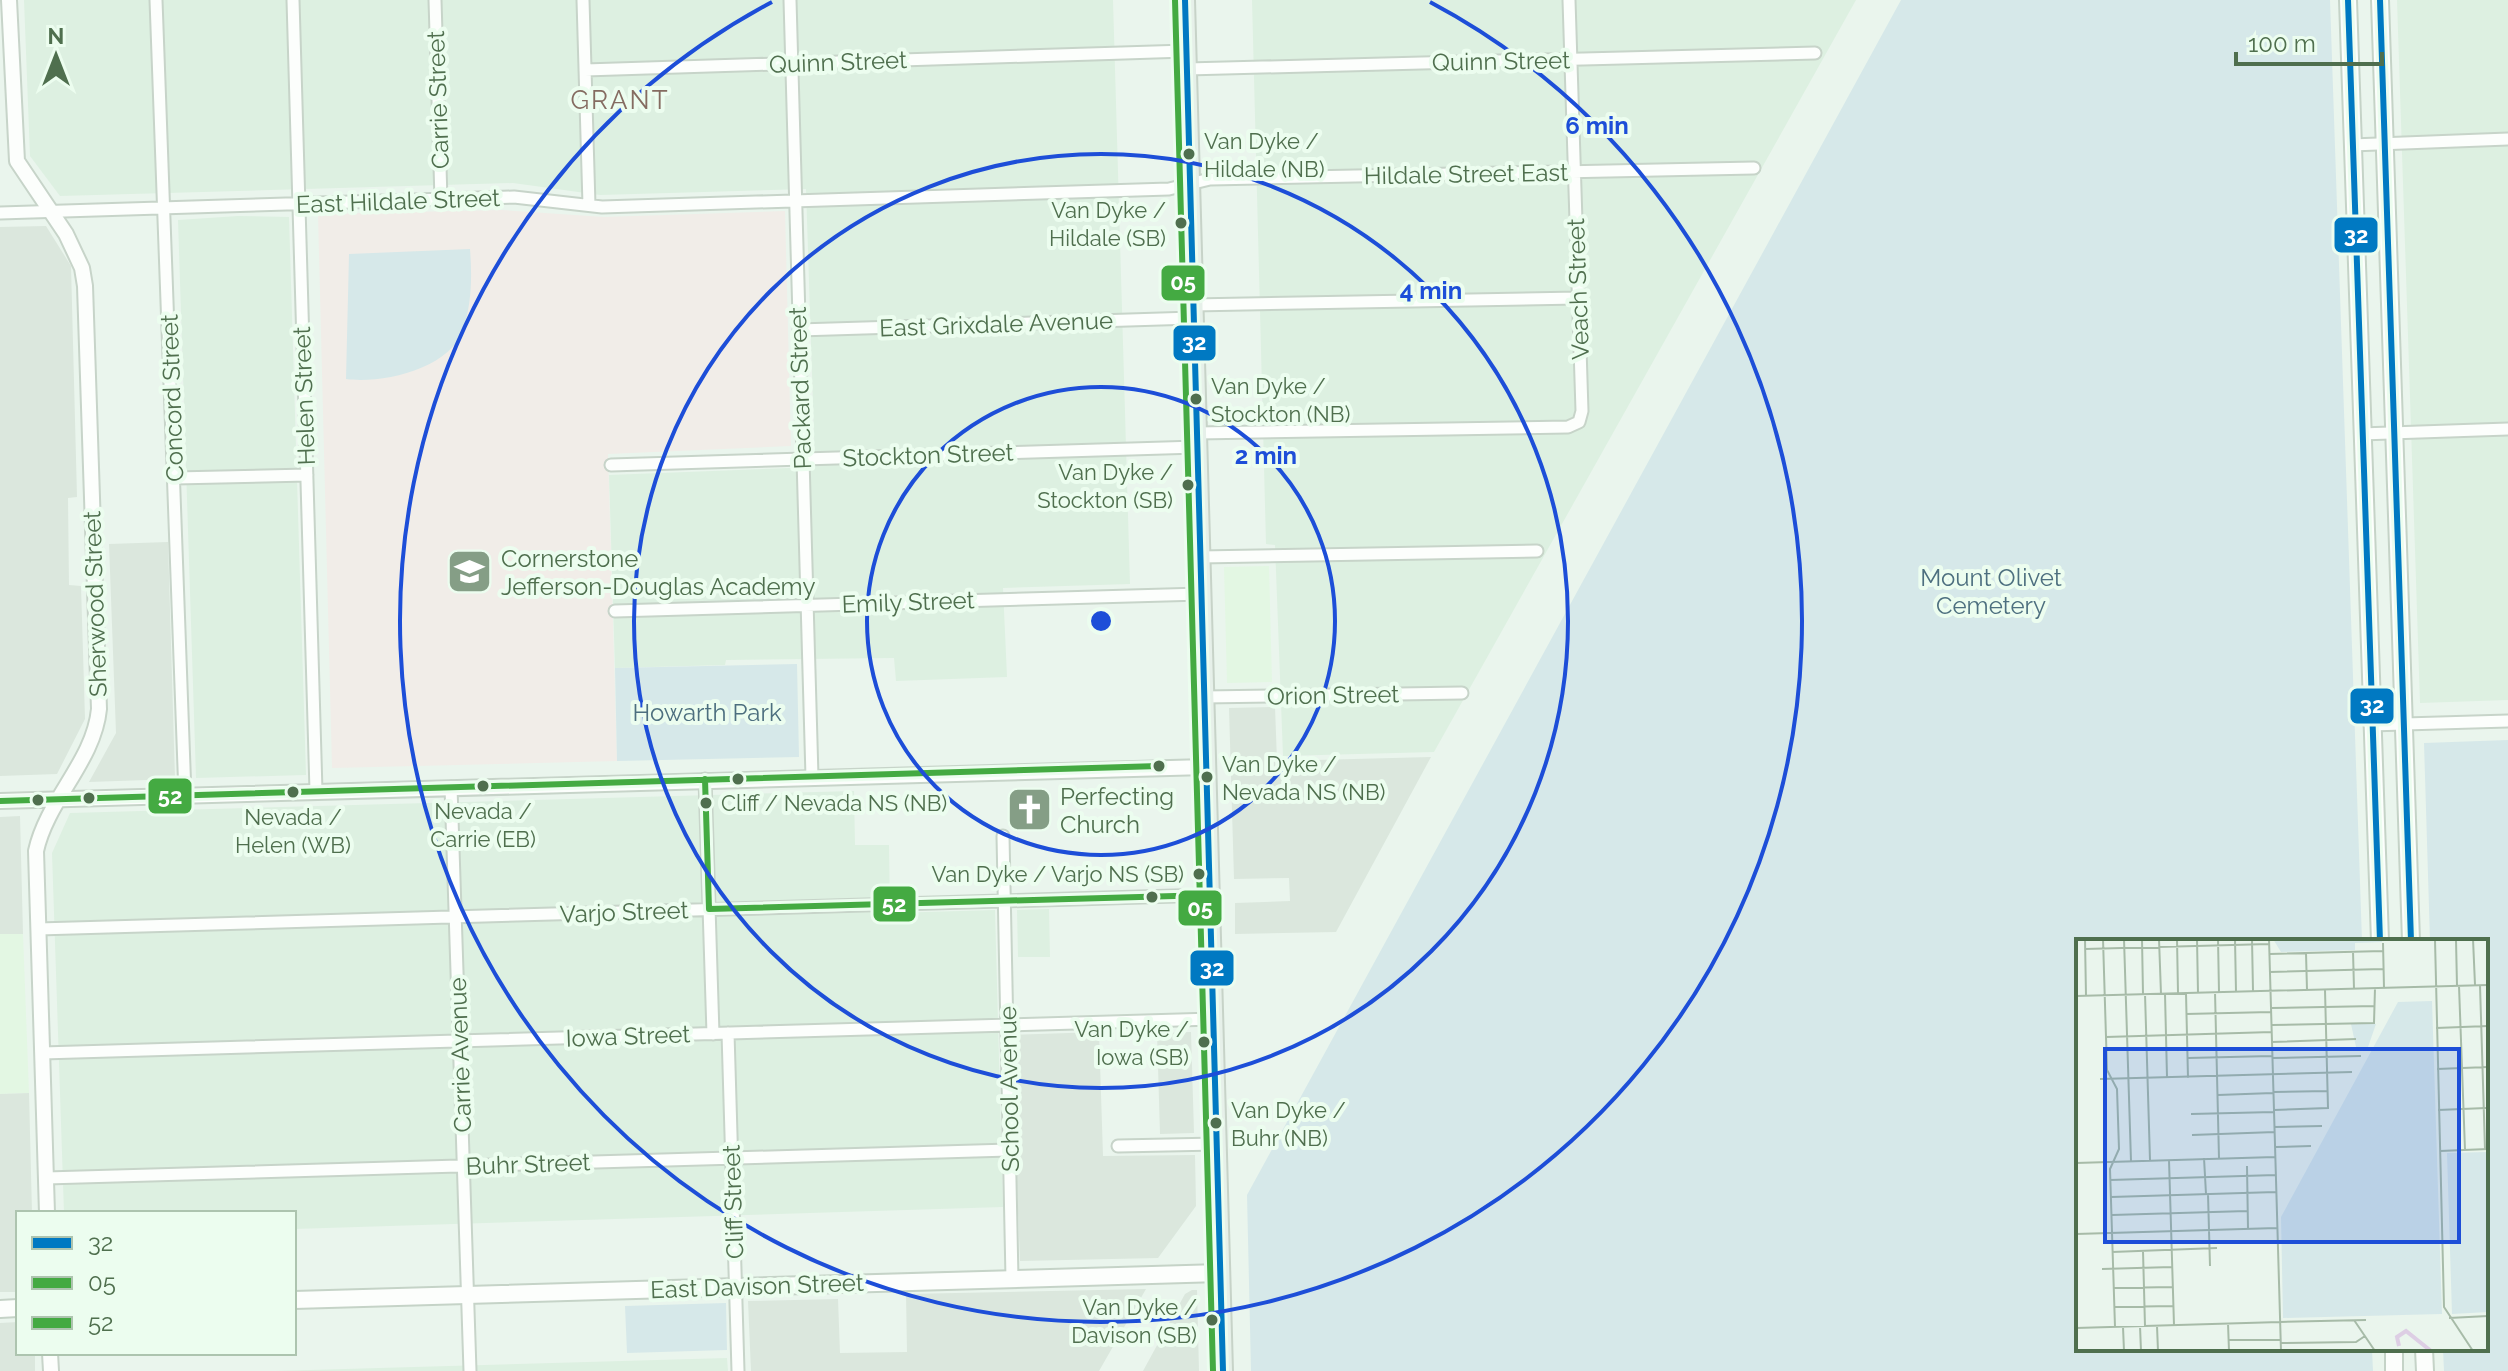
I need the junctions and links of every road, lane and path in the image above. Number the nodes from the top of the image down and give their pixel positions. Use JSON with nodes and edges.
{"nodes":[{"id":1,"x":9,"y":0,"type":"edge"},
{"id":2,"x":156,"y":0,"type":"edge"},
{"id":3,"x":293,"y":0,"type":"edge"},
{"id":4,"x":435,"y":0,"type":"edge"},
{"id":5,"x":583,"y":0,"type":"edge"},
{"id":6,"x":790,"y":0,"type":"edge"},
{"id":7,"x":1185,"y":0,"type":"edge"},
{"id":8,"x":1569,"y":0,"type":"edge"},
{"id":9,"x":2348,"y":0,"type":"edge"},
{"id":10,"x":2380,"y":0,"type":"edge"},
{"id":11,"x":1815,"y":53,"type":"dead end"},
{"id":12,"x":1571,"y":59,"type":"junction"},
{"id":13,"x":1187,"y":60,"type":"junction"},
{"id":14,"x":791,"y":64,"type":"junction"},
{"id":15,"x":585,"y":70,"type":"junction"},
{"id":16,"x":2508,"y":139,"type":"edge"},
{"id":17,"x":2385,"y":144,"type":"junction"},
{"id":18,"x":2352,"y":145,"type":"junction"},
{"id":19,"x":1754,"y":168,"type":"dead end"},
{"id":20,"x":1574,"y":172,"type":"junction"},
{"id":21,"x":1190,"y":183,"type":"junction"},
{"id":22,"x":441,"y":199,"type":"junction"},
{"id":23,"x":795,"y":201,"type":"junction"},
{"id":24,"x":299,"y":204,"type":"junction"},
{"id":25,"x":589,"y":205,"type":"junction"},
{"id":26,"x":164,"y":207,"type":"junction"},
{"id":27,"x":50,"y":211,"type":"junction"},
{"id":28,"x":0,"y":213,"type":"edge"},
{"id":29,"x":1578,"y":298,"type":"junction"},
{"id":30,"x":1193,"y":312,"type":"junction"},
{"id":31,"x":799,"y":330,"type":"junction"},
{"id":32,"x":1568,"y":427,"type":"joint"},
{"id":33,"x":2508,"y":429,"type":"edge"},
{"id":34,"x":2394,"y":432,"type":"junction"},
{"id":35,"x":2361,"y":434,"type":"junction"},
{"id":36,"x":1197,"y":440,"type":"junction"},
{"id":37,"x":802,"y":459,"type":"junction"},
{"id":38,"x":611,"y":465,"type":"dead end"},
{"id":39,"x":307,"y":475,"type":"junction"},
{"id":40,"x":175,"y":478,"type":"junction"},
{"id":41,"x":1537,"y":551,"type":"dead end"},
{"id":42,"x":1200,"y":557,"type":"junction"},
{"id":43,"x":1201,"y":594,"type":"junction"},
{"id":44,"x":806,"y":605,"type":"junction"},
{"id":45,"x":615,"y":611,"type":"dead end"},
{"id":46,"x":1462,"y":693,"type":"dead end"},
{"id":47,"x":1204,"y":697,"type":"junction"},
{"id":48,"x":2508,"y":721,"type":"edge"},
{"id":49,"x":2403,"y":724,"type":"junction"},
{"id":50,"x":2370,"y":725,"type":"junction"},
{"id":51,"x":1206,"y":767,"type":"junction"},
{"id":52,"x":812,"y":777,"type":"junction"},
{"id":53,"x":705,"y":779,"type":"junction"},
{"id":54,"x":451,"y":787,"type":"junction"},
{"id":55,"x":316,"y":791,"type":"junction"},
{"id":56,"x":185,"y":795,"type":"junction"},
{"id":57,"x":59,"y":799,"type":"junction"},
{"id":58,"x":0,"y":801,"type":"edge"},
{"id":59,"x":1003,"y":836,"type":"dead end"},
{"id":60,"x":1210,"y":895,"type":"junction"},
{"id":61,"x":1005,"y":900,"type":"junction"},
{"id":62,"x":709,"y":909,"type":"junction"},
{"id":63,"x":455,"y":917,"type":"junction"},
{"id":64,"x":38,"y":929,"type":"junction"},
{"id":65,"x":2380,"y":939,"type":"edge"},
{"id":66,"x":2411,"y":939,"type":"edge"},
{"id":67,"x":1213,"y":1019,"type":"junction"},
{"id":68,"x":1006,"y":1025,"type":"junction"},
{"id":69,"x":728,"y":1033,"type":"junction"},
{"id":70,"x":713,"y":1034,"type":"junction"},
{"id":71,"x":459,"y":1041,"type":"junction"},
{"id":72,"x":42,"y":1053,"type":"junction"},
{"id":73,"x":1217,"y":1144,"type":"junction"},
{"id":74,"x":1118,"y":1146,"type":"dead end"},
{"id":75,"x":1009,"y":1150,"type":"junction"},
{"id":76,"x":732,"y":1158,"type":"junction"},
{"id":77,"x":463,"y":1166,"type":"junction"},
{"id":78,"x":46,"y":1178,"type":"junction"},
{"id":79,"x":47,"y":1211,"type":"edge"},
{"id":80,"x":1220,"y":1273,"type":"junction"},
{"id":81,"x":1012,"y":1279,"type":"junction"},
{"id":82,"x":735,"y":1287,"type":"junction"},
{"id":83,"x":467,"y":1295,"type":"junction"},
{"id":84,"x":296,"y":1300,"type":"edge"},
{"id":85,"x":2424,"y":1351,"type":"edge"},
{"id":86,"x":470,"y":1371,"type":"edge"},
{"id":87,"x":738,"y":1371,"type":"edge"},
{"id":88,"x":1223,"y":1371,"type":"edge"},
{"id":89,"x":2425,"y":1371,"type":"edge"}],
"edges":[{"from":1,"to":27,"type":"street","name":"Sherwood Street"},
{"from":2,"to":26,"type":"street","name":"Concord Street"},
{"from":3,"to":24,"type":"street","name":"Helen Street"},
{"from":4,"to":22,"type":"street","name":"Carrie Street"},
{"from":5,"to":15,"type":"street"},
{"from":6,"to":14,"type":"street","name":"Packard Street"},
{"from":7,"to":13,"type":"main road"},
{"from":8,"to":12,"type":"street","name":"Veach Street"},
{"from":9,"to":18,"type":"main road"},
{"from":10,"to":17,"type":"main road"},
{"from":11,"to":12,"type":"street","name":"Quinn Street"},
{"from":12,"to":13,"type":"street","name":"Quinn Street"},
{"from":12,"to":20,"type":"street","name":"Veach Street"},
{"from":13,"to":14,"type":"street","name":"Quinn Street"},
{"from":13,"to":21,"type":"main road"},
{"from":14,"to":15,"type":"street","name":"Quinn Street"},
{"from":14,"to":23,"type":"street","name":"Packard Street"},
{"from":15,"to":25,"type":"street"},
{"from":16,"to":17,"type":"street"},
{"from":17,"to":18,"type":"street"},
{"from":17,"to":34,"type":"main road"},
{"from":18,"to":35,"type":"main road"},
{"from":19,"to":20,"type":"street","name":"Hildale Street East"},
{"from":20,"to":21,"type":"street","name":"Hildale Street East"},
{"from":20,"to":29,"type":"street","name":"Veach Street"},
{"from":21,"to":23,"type":"street","name":"Hildale Street East"},
{"from":21,"to":30,"type":"main road"},
{"from":22,"to":24,"type":"street","name":"East Hildale Street"},
{"from":22,"to":25,"type":"street","name":"East Hildale Street"},
{"from":23,"to":25,"type":"street","name":"East Hildale Street"},
{"from":23,"to":31,"type":"street","name":"Packard Street"},
{"from":24,"to":26,"type":"street","name":"East Hildale Street"},
{"from":24,"to":39,"type":"street","name":"Helen Street"},
{"from":26,"to":27,"type":"street","name":"East Hildale Street"},
{"from":26,"to":40,"type":"street","name":"Concord Street"},
{"from":27,"to":28,"type":"street","name":"East Hildale Street"},
{"from":27,"to":57,"type":"street","name":"Sherwood Street"},
{"from":29,"to":30,"type":"street","name":"East Grixdale Avenue"},
{"from":29,"to":32,"type":"street","name":"Veach Street"},
{"from":30,"to":31,"type":"street","name":"East Grixdale Avenue"},
{"from":30,"to":36,"type":"main road"},
{"from":31,"to":37,"type":"street","name":"Packard Street"},
{"from":32,"to":36,"type":"street","name":"Stockton Street"},
{"from":33,"to":34,"type":"street"},
{"from":34,"to":35,"type":"street"},
{"from":34,"to":49,"type":"main road"},
{"from":35,"to":50,"type":"main road"},
{"from":36,"to":37,"type":"street","name":"Stockton Street"},
{"from":36,"to":42,"type":"main road"},
{"from":37,"to":38,"type":"street","name":"Stockton Street"},
{"from":37,"to":44,"type":"street","name":"Packard Street"},
{"from":39,"to":40,"type":"street"},
{"from":39,"to":55,"type":"street","name":"Helen Street"},
{"from":40,"to":56,"type":"street","name":"Concord Street"},
{"from":41,"to":42,"type":"street"},
{"from":42,"to":43,"type":"main road"},
{"from":43,"to":44,"type":"street","name":"Emily Street"},
{"from":43,"to":47,"type":"main road"},
{"from":44,"to":45,"type":"street","name":"Emily Street"},
{"from":44,"to":52,"type":"street","name":"Packard Street"},
{"from":46,"to":47,"type":"street","name":"Orion Street"},
{"from":47,"to":51,"type":"main road"},
{"from":48,"to":49,"type":"street"},
{"from":49,"to":50,"type":"street"},
{"from":49,"to":66,"type":"main road"},
{"from":50,"to":65,"type":"main road"},
{"from":51,"to":52,"type":"street"},
{"from":51,"to":60,"type":"main road"},
{"from":52,"to":53,"type":"street"},
{"from":53,"to":54,"type":"street"},
{"from":53,"to":62,"type":"street"},
{"from":54,"to":55,"type":"street"},
{"from":54,"to":63,"type":"street","name":"Carrie Avenue"},
{"from":55,"to":56,"type":"street"},
{"from":56,"to":57,"type":"street"},
{"from":57,"to":58,"type":"street"},
{"from":57,"to":64,"type":"street","name":"Sherwood Street"},
{"from":59,"to":61,"type":"street","name":"School Avenue"},
{"from":60,"to":61,"type":"street","name":"Varjo Street"},
{"from":60,"to":67,"type":"main road"},
{"from":61,"to":62,"type":"street","name":"Varjo Street"},
{"from":61,"to":68,"type":"street","name":"School Avenue"},
{"from":62,"to":63,"type":"street","name":"Varjo Street"},
{"from":62,"to":70,"type":"street"},
{"from":63,"to":64,"type":"street","name":"Varjo Street"},
{"from":63,"to":71,"type":"street","name":"Carrie Avenue"},
{"from":64,"to":72,"type":"street","name":"Sherwood Street"},
{"from":67,"to":68,"type":"street","name":"Iowa Street"},
{"from":67,"to":73,"type":"main road"},
{"from":68,"to":69,"type":"street","name":"Iowa Street"},
{"from":68,"to":75,"type":"street","name":"School Avenue"},
{"from":69,"to":70,"type":"street","name":"Iowa Street"},
{"from":69,"to":76,"type":"street","name":"Cliff Street"},
{"from":70,"to":71,"type":"street","name":"Iowa Street"},
{"from":71,"to":72,"type":"street","name":"Iowa Street"},
{"from":71,"to":77,"type":"street","name":"Carrie Avenue"},
{"from":72,"to":78,"type":"street","name":"Sherwood Street"},
{"from":73,"to":74,"type":"street"},
{"from":73,"to":80,"type":"main road"},
{"from":75,"to":76,"type":"street","name":"Buhr Street"},
{"from":75,"to":81,"type":"street","name":"School Avenue"},
{"from":76,"to":77,"type":"street","name":"Buhr Street"},
{"from":76,"to":82,"type":"street","name":"Cliff Street"},
{"from":77,"to":78,"type":"street","name":"Buhr Street"},
{"from":77,"to":83,"type":"street","name":"Carrie Avenue"},
{"from":78,"to":79,"type":"street","name":"Sherwood Street"},
{"from":80,"to":81,"type":"main road","name":"East Davison Street"},
{"from":80,"to":88,"type":"main road"},
{"from":81,"to":82,"type":"main road","name":"East Davison Street"},
{"from":82,"to":83,"type":"main road","name":"East Davison Street"},
{"from":82,"to":87,"type":"street","name":"Cliff Street"},
{"from":83,"to":84,"type":"main road","name":"East Davison Street"},
{"from":83,"to":86,"type":"street","name":"Carrie Avenue"},
{"from":85,"to":89,"type":"main road"}]}
